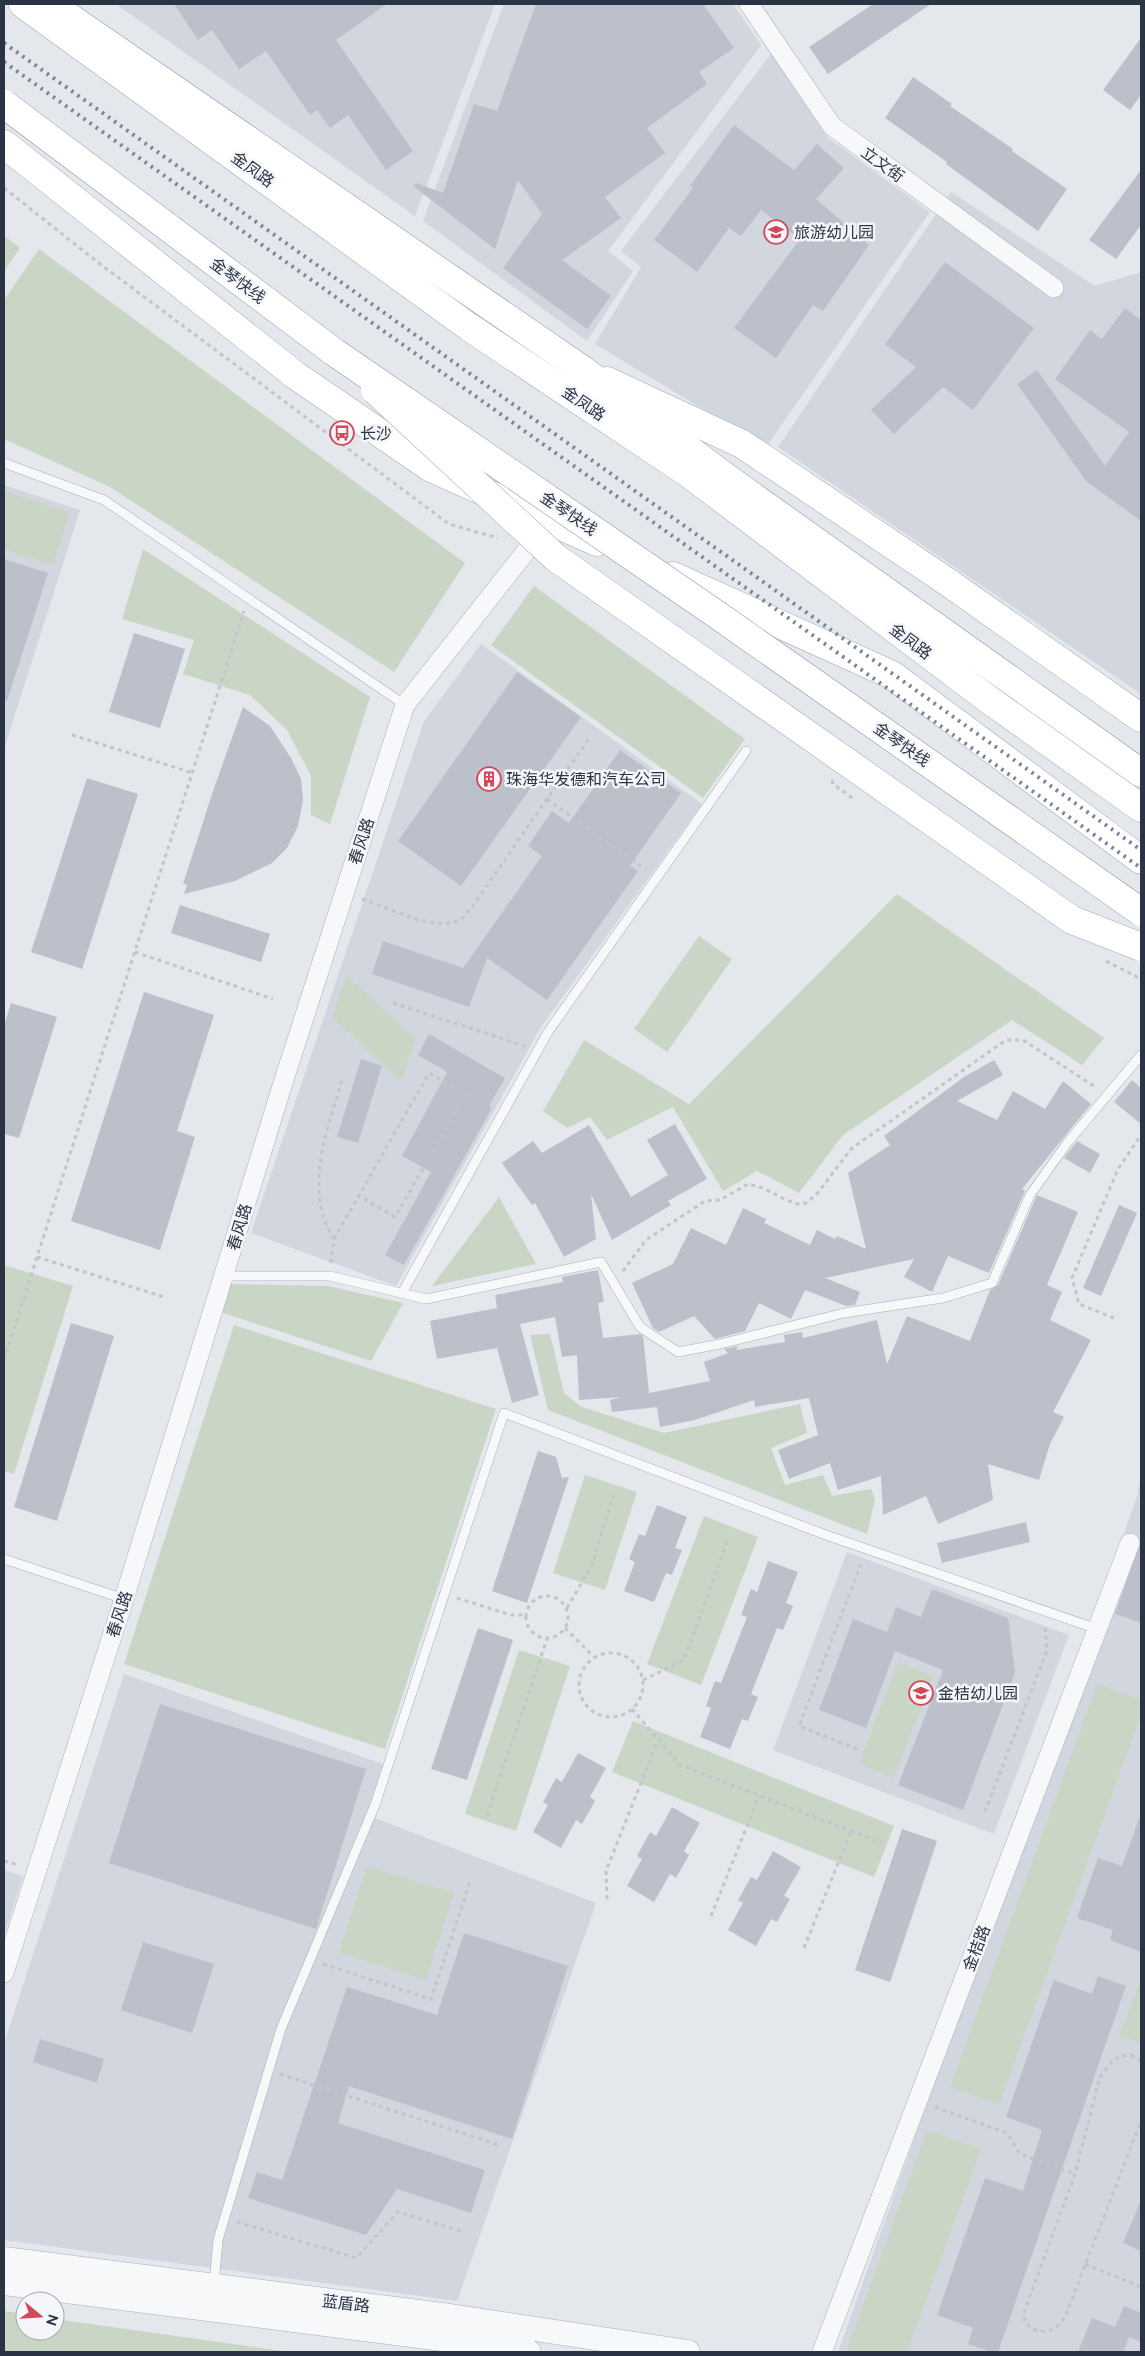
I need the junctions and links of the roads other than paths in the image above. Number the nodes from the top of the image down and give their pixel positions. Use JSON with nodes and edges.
{"nodes":[{"id":1,"x":23,"y":4,"type":"edge"},
{"id":2,"x":50,"y":4,"type":"edge"},
{"id":3,"x":749,"y":4,"type":"edge"},
{"id":4,"x":4,"y":104,"type":"edge"},
{"id":5,"x":4,"y":144,"type":"edge"},
{"id":6,"x":1054,"y":288,"type":"dead end"},
{"id":7,"x":334,"y":352,"type":"junction"},
{"id":8,"x":583,"y":370,"type":"junction"},
{"id":9,"x":4,"y":463,"type":"edge"},
{"id":10,"x":550,"y":520,"type":"junction"},
{"id":11,"x":405,"y":705,"type":"junction"},
{"id":12,"x":1141,"y":718,"type":"edge"},
{"id":13,"x":746,"y":751,"type":"dead end"},
{"id":14,"x":1141,"y":773,"type":"edge"},
{"id":15,"x":1141,"y":808,"type":"edge"},
{"id":16,"x":1141,"y":860,"type":"edge"},
{"id":17,"x":1141,"y":912,"type":"edge"},
{"id":18,"x":1141,"y":947,"type":"edge"},
{"id":19,"x":1141,"y":1056,"type":"edge"},
{"id":20,"x":224,"y":1276,"type":"junction"},
{"id":21,"x":402,"y":1293,"type":"junction"},
{"id":22,"x":1130,"y":1543,"type":"dead end"},
{"id":23,"x":4,"y":1559,"type":"edge"},
{"id":24,"x":124,"y":1599,"type":"junction"},
{"id":25,"x":1097,"y":1629,"type":"junction"},
{"id":26,"x":4,"y":1973,"type":"edge"},
{"id":27,"x":4,"y":2259,"type":"edge"},
{"id":28,"x":4,"y":2282,"type":"edge"},
{"id":29,"x":213,"y":2298,"type":"junction"},
{"id":30,"x":529,"y":2352,"type":"edge"},
{"id":31,"x":688,"y":2352,"type":"edge"},
{"id":32,"x":822,"y":2352,"type":"edge"}],
"edges":[{"from":1,"to":15,"type":"main road","name":"金凤路"},
{"from":2,"to":8,"type":"main road"},
{"from":3,"to":6,"type":"street","name":"立文街"},
{"from":4,"to":7,"type":"main road","name":"金琴快线","bridge":true},
{"from":5,"to":10,"type":"main road"},
{"from":7,"to":17,"type":"main road","name":"金琴快线","bridge":true},
{"from":7,"to":18,"type":"main road","bridge":true},
{"from":8,"to":12,"type":"main road"},
{"from":8,"to":14,"type":"main road"},
{"from":9,"to":11,"type":"lane"},
{"from":10,"to":11,"type":"street","name":"春风路"},
{"from":10,"to":16,"type":"main road"},
{"from":11,"to":20,"type":"street","name":"春风路"},
{"from":13,"to":21,"type":"lane"},
{"from":19,"to":21,"type":"lane"},
{"from":20,"to":21,"type":"lane"},
{"from":20,"to":24,"type":"street","name":"春风路"},
{"from":22,"to":25,"type":"street","name":"金桔路"},
{"from":23,"to":24,"type":"lane"},
{"from":24,"to":26,"type":"street","name":"春风路"},
{"from":25,"to":29,"type":"lane"},
{"from":25,"to":32,"type":"street","name":"金桔路"},
{"from":27,"to":29,"type":"street","name":"蓝盾路"},
{"from":28,"to":29,"type":"street","name":"蓝盾路"},
{"from":29,"to":30,"type":"street","name":"蓝盾路"},
{"from":29,"to":31,"type":"street","name":"蓝盾路"}]}
